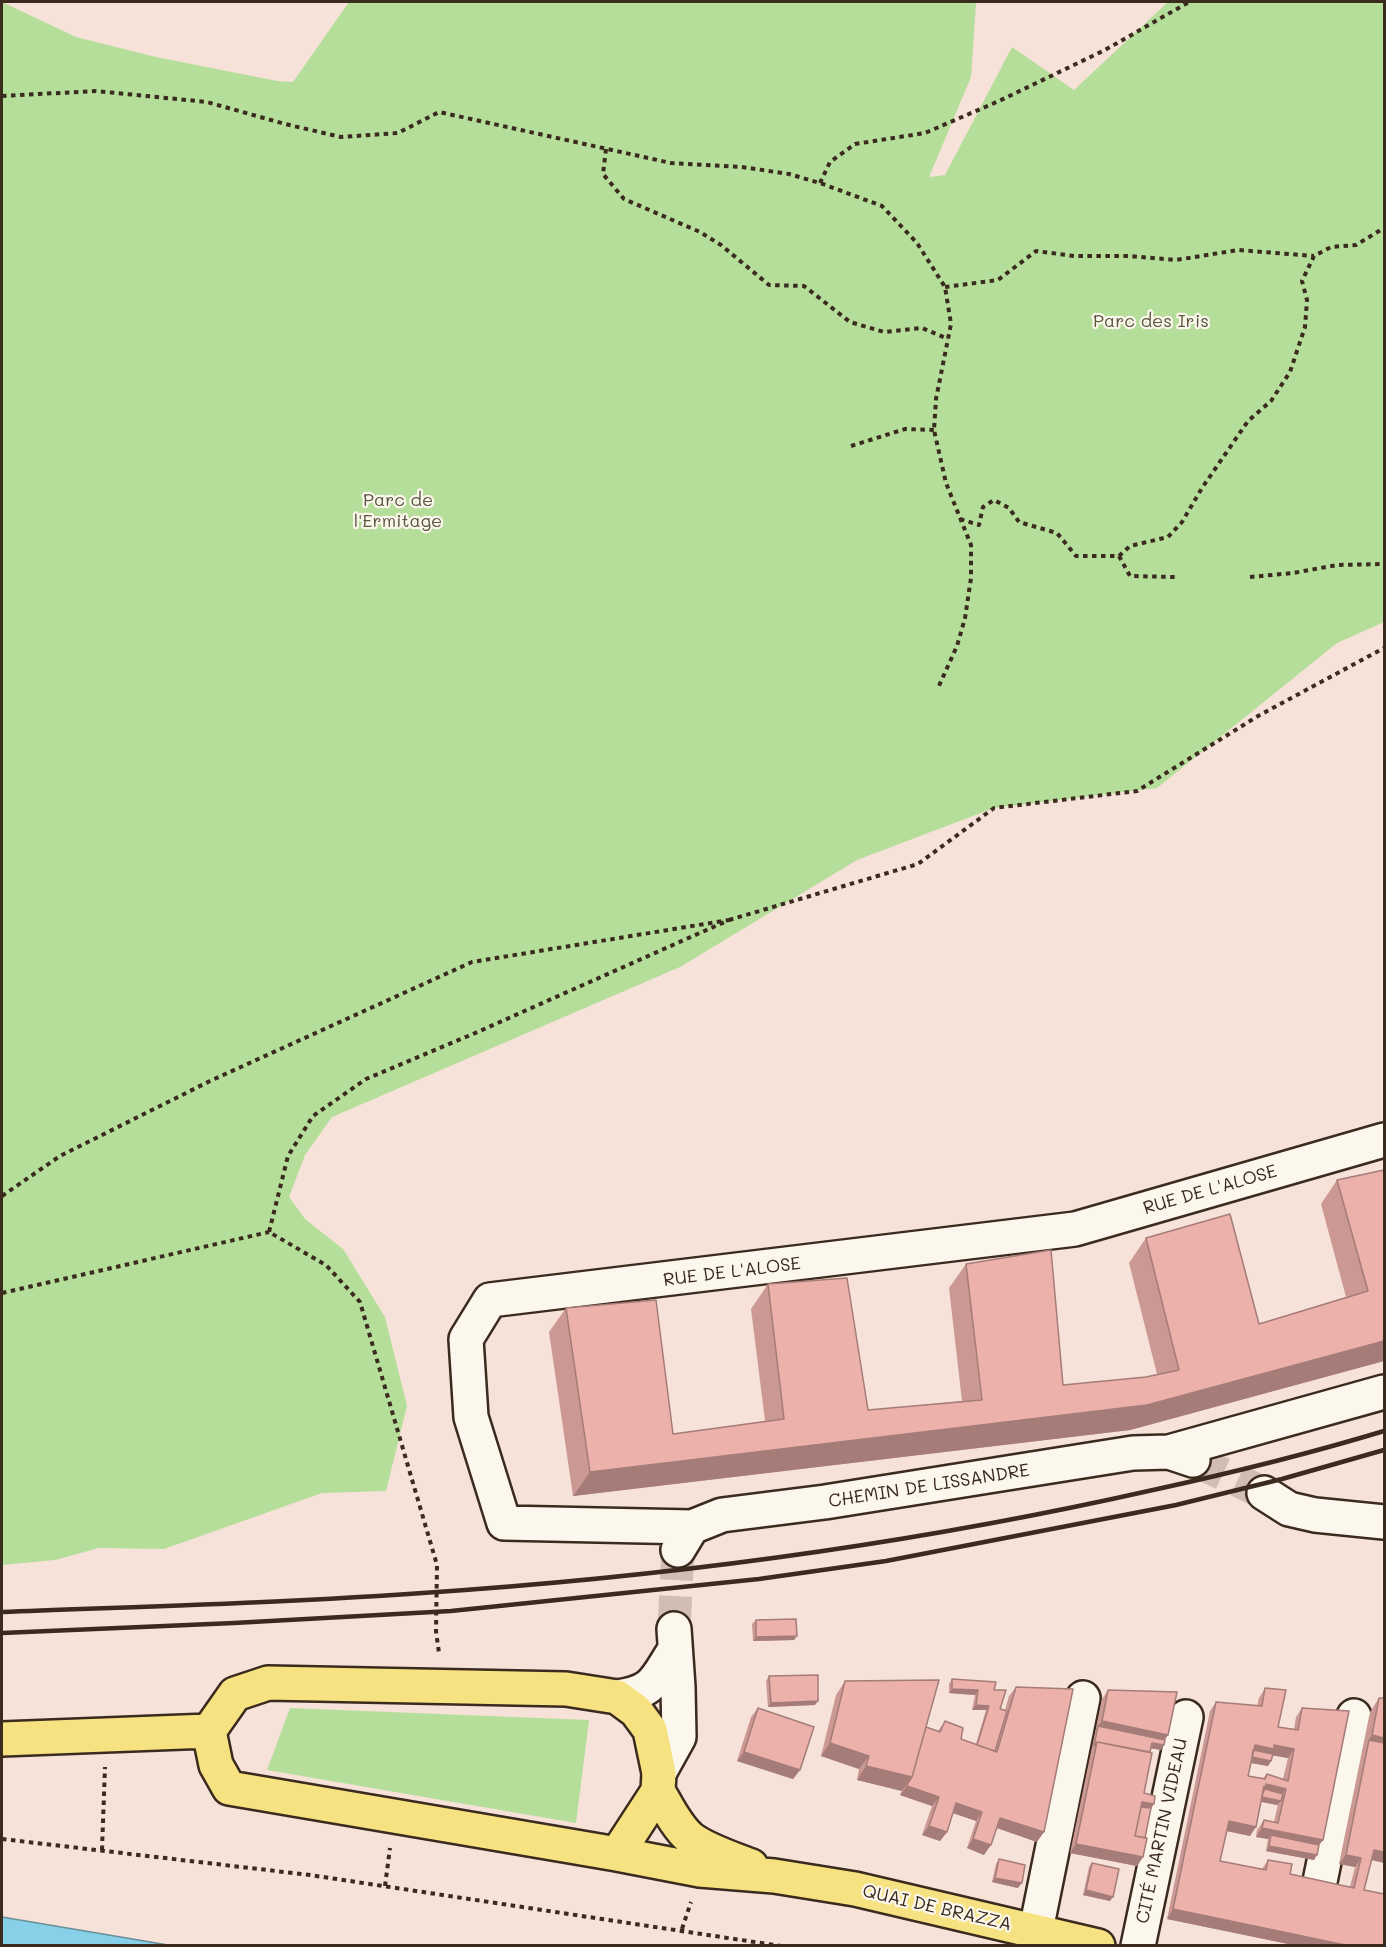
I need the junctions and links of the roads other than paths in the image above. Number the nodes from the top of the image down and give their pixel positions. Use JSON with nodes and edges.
{"nodes":[{"id":1,"x":1384,"y":1140,"type":"edge"},
{"id":2,"x":1384,"y":1392,"type":"edge"},
{"id":3,"x":1264,"y":1493,"type":"tunnel mouth"},
{"id":4,"x":1384,"y":1522,"type":"edge"},
{"id":5,"x":685,"y":1538,"type":"joint"},
{"id":6,"x":617,"y":1697,"type":"junction"},
{"id":7,"x":1083,"y":1698,"type":"dead end"},
{"id":8,"x":1354,"y":1716,"type":"dead end"},
{"id":9,"x":1185,"y":1717,"type":"dead end"},
{"id":10,"x":209,"y":1731,"type":"junction"},
{"id":11,"x":2,"y":1739,"type":"edge"},
{"id":12,"x":658,"y":1782,"type":"junction"},
{"id":13,"x":617,"y":1854,"type":"junction"},
{"id":14,"x":774,"y":1876,"type":"junction"},
{"id":15,"x":1318,"y":1891,"type":"edge"},
{"id":16,"x":1036,"y":1930,"type":"junction"},
{"id":17,"x":1098,"y":1946,"type":"edge"},
{"id":18,"x":1138,"y":1946,"type":"edge"}],
"edges":[{"from":1,"to":5,"type":"street","name":"RUE DE L'ALOSE"},
{"from":2,"to":5,"type":"street","name":"CHEMIN DE LISSANDRE"},
{"from":3,"to":4,"type":"street"},
{"from":6,"to":10,"type":"main road"},
{"from":6,"to":12,"type":"main road","name":"QUAI DE BRAZZA"},
{"from":6,"to":12,"type":"street"},
{"from":7,"to":16,"type":"street"},
{"from":8,"to":15,"type":"street"},
{"from":9,"to":18,"type":"street","name":"CITÉ MARTIN VIDEAU"},
{"from":10,"to":11,"type":"main road"},
{"from":10,"to":13,"type":"main road","name":"QUAI DE BRAZZA"},
{"from":12,"to":13,"type":"main road"},
{"from":12,"to":14,"type":"main road","name":"QUAI DE BRAZZA"},
{"from":13,"to":14,"type":"main road","name":"QUAI DE BRAZZA"},
{"from":14,"to":16,"type":"main road","name":"QUAI DE BRAZZA"},
{"from":16,"to":17,"type":"main road","name":"QUAI DE BRAZZA"}]}
